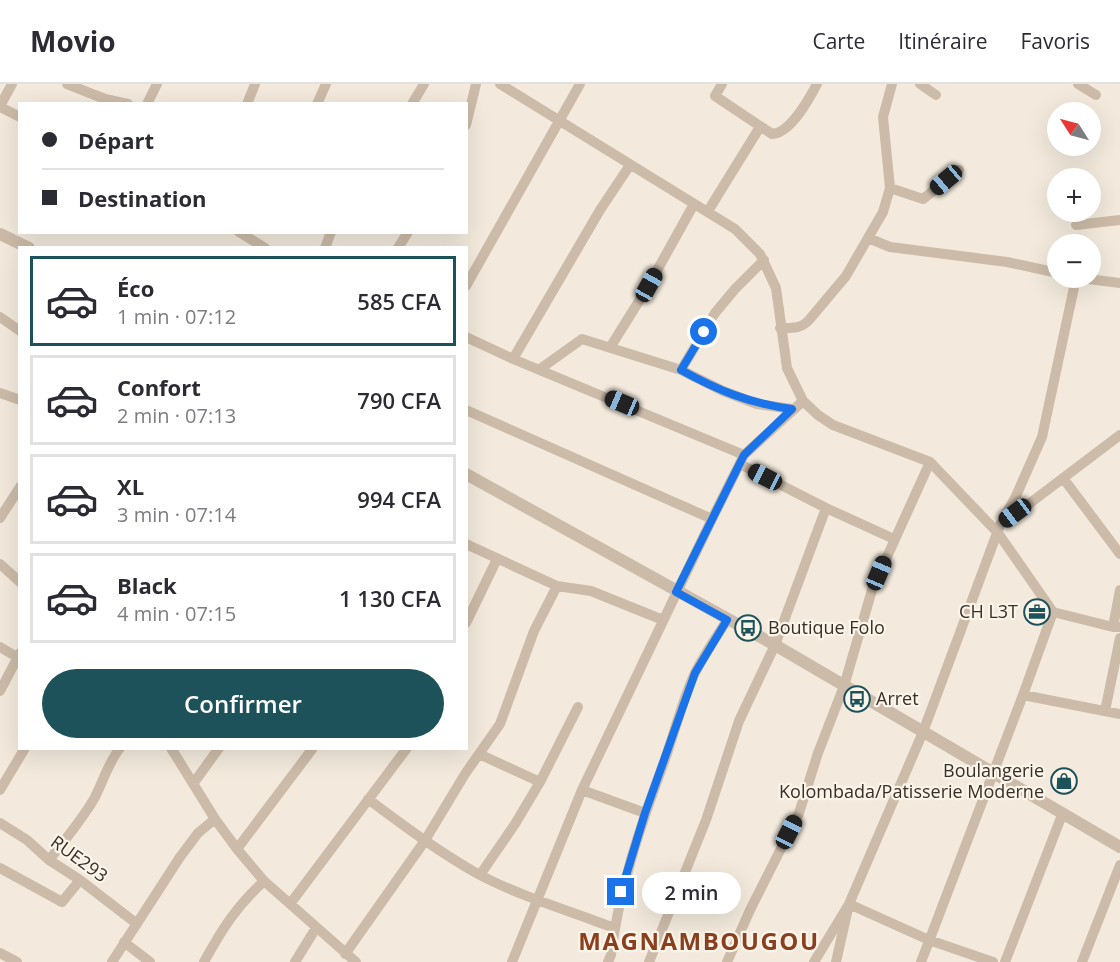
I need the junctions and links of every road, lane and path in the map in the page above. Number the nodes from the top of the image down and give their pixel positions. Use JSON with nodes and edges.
{"nodes":[{"id":1,"x":12,"y":84,"type":"edge"},
{"id":2,"x":67,"y":84,"type":"edge"},
{"id":3,"x":157,"y":84,"type":"edge"},
{"id":4,"x":255,"y":84,"type":"edge"},
{"id":5,"x":326,"y":84,"type":"edge"},
{"id":6,"x":424,"y":84,"type":"edge"},
{"id":7,"x":476,"y":84,"type":"edge"},
{"id":8,"x":500,"y":84,"type":"edge"},
{"id":9,"x":580,"y":84,"type":"edge"},
{"id":10,"x":722,"y":84,"type":"edge"},
{"id":11,"x":817,"y":84,"type":"edge"},
{"id":12,"x":892,"y":84,"type":"edge"},
{"id":13,"x":920,"y":84,"type":"edge"},
{"id":14,"x":1078,"y":84,"type":"edge"},
{"id":15,"x":936,"y":95,"type":"dead end"},
{"id":16,"x":1096,"y":95,"type":"dead end"},
{"id":17,"x":119,"y":102,"type":"edge"},
{"id":18,"x":148,"y":102,"type":"edge"},
{"id":19,"x":248,"y":102,"type":"edge"},
{"id":20,"x":318,"y":102,"type":"edge"},
{"id":21,"x":413,"y":102,"type":"edge"},
{"id":22,"x":0,"y":106,"type":"edge"},
{"id":23,"x":18,"y":116,"type":"edge"},
{"id":24,"x":468,"y":117,"type":"edge"},
{"id":25,"x":560,"y":120,"type":"junction"},
{"id":26,"x":760,"y":126,"type":"junction"},
{"id":27,"x":630,"y":165,"type":"junction"},
{"id":28,"x":958,"y":170,"type":"dead end"},
{"id":29,"x":890,"y":189,"type":"junction"},
{"id":30,"x":694,"y":204,"type":"junction"},
{"id":31,"x":708,"y":211,"type":"junction"},
{"id":32,"x":1120,"y":220,"type":"edge"},
{"id":33,"x":1076,"y":225,"type":"dead end"},
{"id":34,"x":0,"y":234,"type":"edge"},
{"id":35,"x":242,"y":234,"type":"edge"},
{"id":36,"x":868,"y":238,"type":"junction"},
{"id":37,"x":25,"y":246,"type":"edge"},
{"id":38,"x":262,"y":246,"type":"edge"},
{"id":39,"x":764,"y":260,"type":"junction"},
{"id":40,"x":1047,"y":271,"type":"edge"},
{"id":41,"x":1101,"y":281,"type":"edge"},
{"id":42,"x":468,"y":282,"type":"edge"},
{"id":43,"x":1120,"y":284,"type":"edge"},
{"id":44,"x":1076,"y":288,"type":"edge"},
{"id":45,"x":0,"y":317,"type":"edge"},
{"id":46,"x":780,"y":328,"type":"junction"},
{"id":47,"x":18,"y":330,"type":"edge"},
{"id":48,"x":468,"y":338,"type":"edge"},
{"id":49,"x":611,"y":346,"type":"junction"},
{"id":50,"x":513,"y":359,"type":"junction"},
{"id":51,"x":540,"y":369,"type":"junction"},
{"id":52,"x":681,"y":370,"type":"junction"},
{"id":53,"x":0,"y":393,"type":"edge"},
{"id":54,"x":18,"y":399,"type":"edge"},
{"id":55,"x":802,"y":401,"type":"junction"},
{"id":56,"x":792,"y":409,"type":"junction"},
{"id":57,"x":468,"y":411,"type":"edge"},
{"id":58,"x":1120,"y":435,"type":"edge"},
{"id":59,"x":742,"y":460,"type":"junction"},
{"id":60,"x":930,"y":462,"type":"junction"},
{"id":61,"x":468,"y":475,"type":"edge"},
{"id":62,"x":1063,"y":478,"type":"junction"},
{"id":63,"x":18,"y":490,"type":"edge"},
{"id":64,"x":826,"y":508,"type":"junction"},
{"id":65,"x":0,"y":518,"type":"edge"},
{"id":66,"x":712,"y":519,"type":"junction"},
{"id":67,"x":999,"y":529,"type":"junction"},
{"id":68,"x":894,"y":539,"type":"junction"},
{"id":69,"x":468,"y":545,"type":"edge"},
{"id":70,"x":1120,"y":554,"type":"edge"},
{"id":71,"x":497,"y":559,"type":"junction"},
{"id":72,"x":0,"y":564,"type":"edge"},
{"id":73,"x":18,"y":580,"type":"edge"},
{"id":74,"x":556,"y":585,"type":"junction"},
{"id":75,"x":1120,"y":590,"type":"edge"},
{"id":76,"x":676,"y":592,"type":"junction"},
{"id":77,"x":1053,"y":612,"type":"junction"},
{"id":78,"x":468,"y":619,"type":"edge"},
{"id":79,"x":663,"y":620,"type":"junction"},
{"id":80,"x":727,"y":620,"type":"junction"},
{"id":81,"x":1116,"y":627,"type":"edge"},
{"id":82,"x":1120,"y":638,"type":"edge"},
{"id":83,"x":775,"y":645,"type":"junction"},
{"id":84,"x":0,"y":647,"type":"edge"},
{"id":85,"x":18,"y":655,"type":"edge"},
{"id":86,"x":844,"y":686,"type":"junction"},
{"id":87,"x":0,"y":691,"type":"edge"},
{"id":88,"x":1023,"y":695,"type":"junction"},
{"id":89,"x":578,"y":707,"type":"dead end"},
{"id":90,"x":1105,"y":711,"type":"junction"},
{"id":91,"x":1120,"y":714,"type":"edge"},
{"id":92,"x":922,"y":732,"type":"junction"},
{"id":93,"x":24,"y":750,"type":"edge"},
{"id":94,"x":119,"y":750,"type":"edge"},
{"id":95,"x":172,"y":750,"type":"edge"},
{"id":96,"x":218,"y":750,"type":"edge"},
{"id":97,"x":311,"y":750,"type":"edge"},
{"id":98,"x":405,"y":750,"type":"edge"},
{"id":99,"x":479,"y":754,"type":"junction"},
{"id":100,"x":994,"y":773,"type":"junction"},
{"id":101,"x":540,"y":782,"type":"junction"},
{"id":102,"x":193,"y":784,"type":"junction"},
{"id":103,"x":0,"y":790,"type":"edge"},
{"id":104,"x":582,"y":790,"type":"junction"},
{"id":105,"x":368,"y":799,"type":"junction"},
{"id":106,"x":645,"y":813,"type":"junction"},
{"id":107,"x":1062,"y":814,"type":"junction"},
{"id":108,"x":214,"y":819,"type":"junction"},
{"id":109,"x":0,"y":823,"type":"edge"},
{"id":110,"x":424,"y":842,"type":"junction"},
{"id":111,"x":1120,"y":845,"type":"edge"},
{"id":112,"x":237,"y":849,"type":"junction"},
{"id":113,"x":49,"y":860,"type":"junction"},
{"id":114,"x":1120,"y":865,"type":"edge"},
{"id":115,"x":0,"y":868,"type":"edge"},
{"id":116,"x":480,"y":875,"type":"junction"},
{"id":117,"x":80,"y":880,"type":"junction"},
{"id":118,"x":264,"y":881,"type":"junction"},
{"id":119,"x":538,"y":900,"type":"junction"},
{"id":120,"x":290,"y":904,"type":"junction"},
{"id":121,"x":849,"y":904,"type":"junction"},
{"id":122,"x":137,"y":924,"type":"junction"},
{"id":123,"x":316,"y":928,"type":"junction"},
{"id":124,"x":614,"y":928,"type":"junction"},
{"id":125,"x":929,"y":940,"type":"junction"},
{"id":126,"x":124,"y":942,"type":"junction"},
{"id":127,"x":0,"y":953,"type":"edge"},
{"id":128,"x":345,"y":954,"type":"junction"},
{"id":129,"x":17,"y":962,"type":"edge"},
{"id":130,"x":112,"y":962,"type":"edge"},
{"id":131,"x":150,"y":962,"type":"edge"},
{"id":132,"x":204,"y":962,"type":"edge"},
{"id":133,"x":295,"y":962,"type":"edge"},
{"id":134,"x":356,"y":962,"type":"edge"},
{"id":135,"x":512,"y":962,"type":"edge"},
{"id":136,"x":608,"y":962,"type":"edge"},
{"id":137,"x":649,"y":962,"type":"edge"},
{"id":138,"x":728,"y":962,"type":"edge"},
{"id":139,"x":814,"y":962,"type":"edge"},
{"id":140,"x":837,"y":962,"type":"edge"},
{"id":141,"x":921,"y":962,"type":"edge"},
{"id":142,"x":993,"y":962,"type":"edge"},
{"id":143,"x":1005,"y":962,"type":"edge"},
{"id":144,"x":1082,"y":962,"type":"edge"}],
"edges":[{"from":1,"to":22,"type":"street"},
{"from":2,"to":17,"type":"street"},
{"from":3,"to":18,"type":"street"},
{"from":4,"to":19,"type":"street"},
{"from":5,"to":20,"type":"street"},
{"from":6,"to":21,"type":"street"},
{"from":7,"to":24,"type":"street"},
{"from":8,"to":25,"type":"street"},
{"from":9,"to":25,"type":"street"},
{"from":10,"to":26,"type":"street"},
{"from":11,"to":26,"type":"street"},
{"from":12,"to":29,"type":"street"},
{"from":13,"to":15,"type":"street"},
{"from":14,"to":16,"type":"street"},
{"from":22,"to":23,"type":"street"},
{"from":25,"to":27,"type":"street"},
{"from":25,"to":42,"type":"street"},
{"from":26,"to":31,"type":"street"},
{"from":27,"to":30,"type":"street"},
{"from":27,"to":50,"type":"street"},
{"from":28,"to":29,"type":"street"},
{"from":29,"to":36,"type":"street"},
{"from":30,"to":31,"type":"street"},
{"from":30,"to":49,"type":"street"},
{"from":31,"to":39,"type":"street"},
{"from":32,"to":33,"type":"street"},
{"from":34,"to":37,"type":"street"},
{"from":35,"to":38,"type":"street"},
{"from":36,"to":40,"type":"street"},
{"from":36,"to":46,"type":"street"},
{"from":39,"to":46,"type":"street"},
{"from":39,"to":52,"type":"street"},
{"from":41,"to":43,"type":"street"},
{"from":44,"to":67,"type":"street"},
{"from":45,"to":47,"type":"street"},
{"from":46,"to":55,"type":"street"},
{"from":48,"to":50,"type":"street"},
{"from":49,"to":51,"type":"street"},
{"from":49,"to":52,"type":"street"},
{"from":50,"to":51,"type":"street"},
{"from":51,"to":59,"type":"street"},
{"from":52,"to":56,"type":"street"},
{"from":53,"to":54,"type":"street"},
{"from":55,"to":56,"type":"street"},
{"from":55,"to":60,"type":"street"},
{"from":56,"to":59,"type":"street"},
{"from":57,"to":66,"type":"street"},
{"from":58,"to":62,"type":"street"},
{"from":59,"to":64,"type":"street"},
{"from":59,"to":66,"type":"street"},
{"from":60,"to":67,"type":"street"},
{"from":60,"to":68,"type":"street"},
{"from":61,"to":76,"type":"street"},
{"from":62,"to":67,"type":"street"},
{"from":62,"to":70,"type":"street"},
{"from":63,"to":65,"type":"street"},
{"from":64,"to":68,"type":"street"},
{"from":64,"to":83,"type":"street"},
{"from":66,"to":76,"type":"street"},
{"from":67,"to":77,"type":"street"},
{"from":67,"to":92,"type":"street"},
{"from":68,"to":86,"type":"street"},
{"from":69,"to":71,"type":"street"},
{"from":71,"to":74,"type":"street"},
{"from":71,"to":78,"type":"street"},
{"from":72,"to":73,"type":"street"},
{"from":74,"to":79,"type":"street"},
{"from":74,"to":99,"type":"street"},
{"from":75,"to":81,"type":"street"},
{"from":76,"to":79,"type":"street"},
{"from":76,"to":80,"type":"street"},
{"from":77,"to":81,"type":"street"},
{"from":77,"to":88,"type":"street"},
{"from":79,"to":104,"type":"street"},
{"from":80,"to":83,"type":"street"},
{"from":80,"to":106,"type":"street"},
{"from":82,"to":90,"type":"street"},
{"from":83,"to":86,"type":"street"},
{"from":83,"to":137,"type":"street"},
{"from":84,"to":85,"type":"street"},
{"from":85,"to":87,"type":"street"},
{"from":86,"to":92,"type":"street"},
{"from":86,"to":138,"type":"street"},
{"from":88,"to":90,"type":"street"},
{"from":88,"to":100,"type":"street"},
{"from":89,"to":101,"type":"street"},
{"from":90,"to":91,"type":"street"},
{"from":92,"to":100,"type":"street"},
{"from":92,"to":121,"type":"street"},
{"from":93,"to":103,"type":"street"},
{"from":94,"to":113,"type":"street"},
{"from":95,"to":102,"type":"street"},
{"from":96,"to":102,"type":"street"},
{"from":97,"to":112,"type":"street"},
{"from":98,"to":105,"type":"street"},
{"from":99,"to":101,"type":"street"},
{"from":99,"to":110,"type":"street"},
{"from":100,"to":107,"type":"street"},
{"from":100,"to":125,"type":"street"},
{"from":101,"to":116,"type":"street"},
{"from":102,"to":108,"type":"street"},
{"from":104,"to":106,"type":"street"},
{"from":104,"to":119,"type":"street"},
{"from":105,"to":110,"type":"street"},
{"from":105,"to":120,"type":"street"},
{"from":106,"to":124,"type":"street"},
{"from":107,"to":111,"type":"street"},
{"from":107,"to":143,"type":"street"},
{"from":108,"to":112,"type":"street"},
{"from":108,"to":122,"type":"street"},
{"from":109,"to":113,"type":"street","name":"RUE293"},
{"from":110,"to":116,"type":"street"},
{"from":110,"to":128,"type":"street"},
{"from":112,"to":118,"type":"street"},
{"from":113,"to":117,"type":"street","name":"RUE293"},
{"from":114,"to":144,"type":"street"},
{"from":115,"to":117,"type":"street"},
{"from":116,"to":119,"type":"street"},
{"from":117,"to":122,"type":"street","name":"RUE293"},
{"from":118,"to":120,"type":"street"},
{"from":118,"to":132,"type":"street"},
{"from":119,"to":124,"type":"street"},
{"from":119,"to":135,"type":"street"},
{"from":120,"to":123,"type":"street"},
{"from":121,"to":125,"type":"street"},
{"from":121,"to":139,"type":"street"},
{"from":121,"to":140,"type":"street"},
{"from":122,"to":126,"type":"street"},
{"from":123,"to":128,"type":"street"},
{"from":123,"to":133,"type":"street"},
{"from":124,"to":136,"type":"street"},
{"from":125,"to":141,"type":"street"},
{"from":125,"to":142,"type":"street"},
{"from":126,"to":130,"type":"street"},
{"from":126,"to":131,"type":"street"},
{"from":127,"to":129,"type":"street"},
{"from":128,"to":134,"type":"street"}]}
